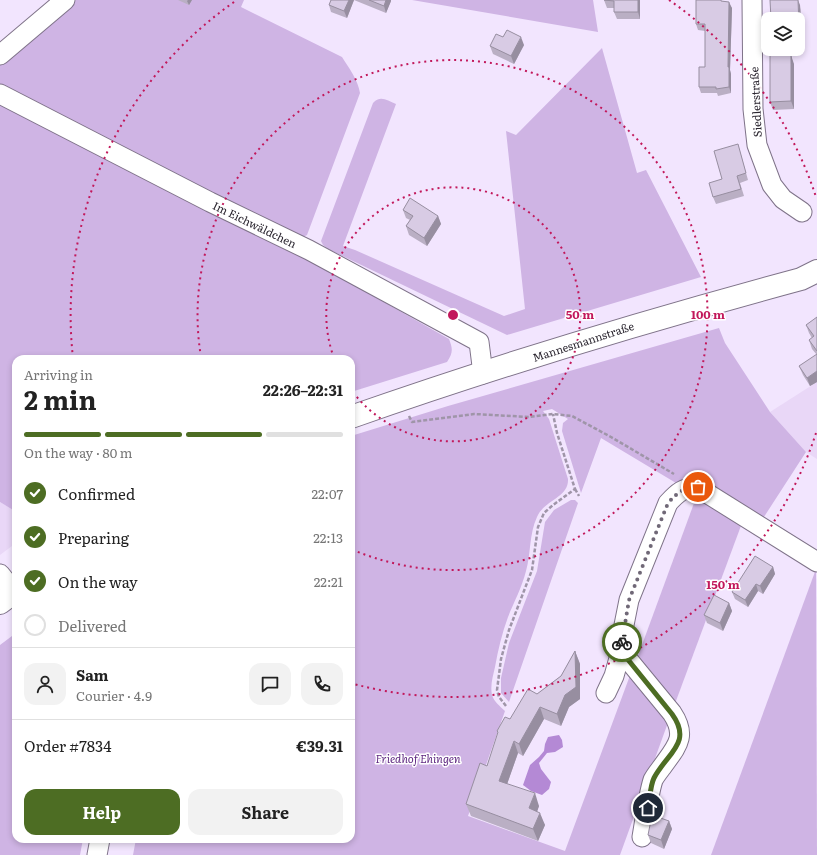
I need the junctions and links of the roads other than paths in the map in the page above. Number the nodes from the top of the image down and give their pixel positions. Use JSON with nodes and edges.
{"nodes":[{"id":1,"x":65,"y":0,"type":"edge"},
{"id":2,"x":752,"y":0,"type":"edge"},
{"id":3,"x":0,"y":55,"type":"edge"},
{"id":4,"x":0,"y":94,"type":"edge"},
{"id":5,"x":802,"y":212,"type":"dead end"},
{"id":6,"x":817,"y":270,"type":"edge"},
{"id":7,"x":483,"y":374,"type":"junction"},
{"id":8,"x":355,"y":416,"type":"edge"},
{"id":9,"x":817,"y":562,"type":"edge"},
{"id":10,"x":0,"y":574,"type":"edge"},
{"id":11,"x":12,"y":595,"type":"edge"},
{"id":12,"x":621,"y":651,"type":"junction"},
{"id":13,"x":606,"y":693,"type":"dead end"},
{"id":14,"x":642,"y":837,"type":"dead end"},
{"id":15,"x":99,"y":843,"type":"edge"},
{"id":16,"x":97,"y":855,"type":"edge"}],
"edges":[{"from":1,"to":3,"type":"street"},
{"from":2,"to":5,"type":"street","name":"Siedlerstraße"},
{"from":4,"to":7,"type":"street","name":"Im Eichwäldchen"},
{"from":6,"to":7,"type":"main road","name":"Mannesmannstraße"},
{"from":7,"to":8,"type":"main road","name":"Mannesmannstraße"},
{"from":9,"to":12,"type":"street"},
{"from":10,"to":11,"type":"street"},
{"from":12,"to":13,"type":"street"},
{"from":12,"to":14,"type":"street"},
{"from":15,"to":16,"type":"street"}]}
